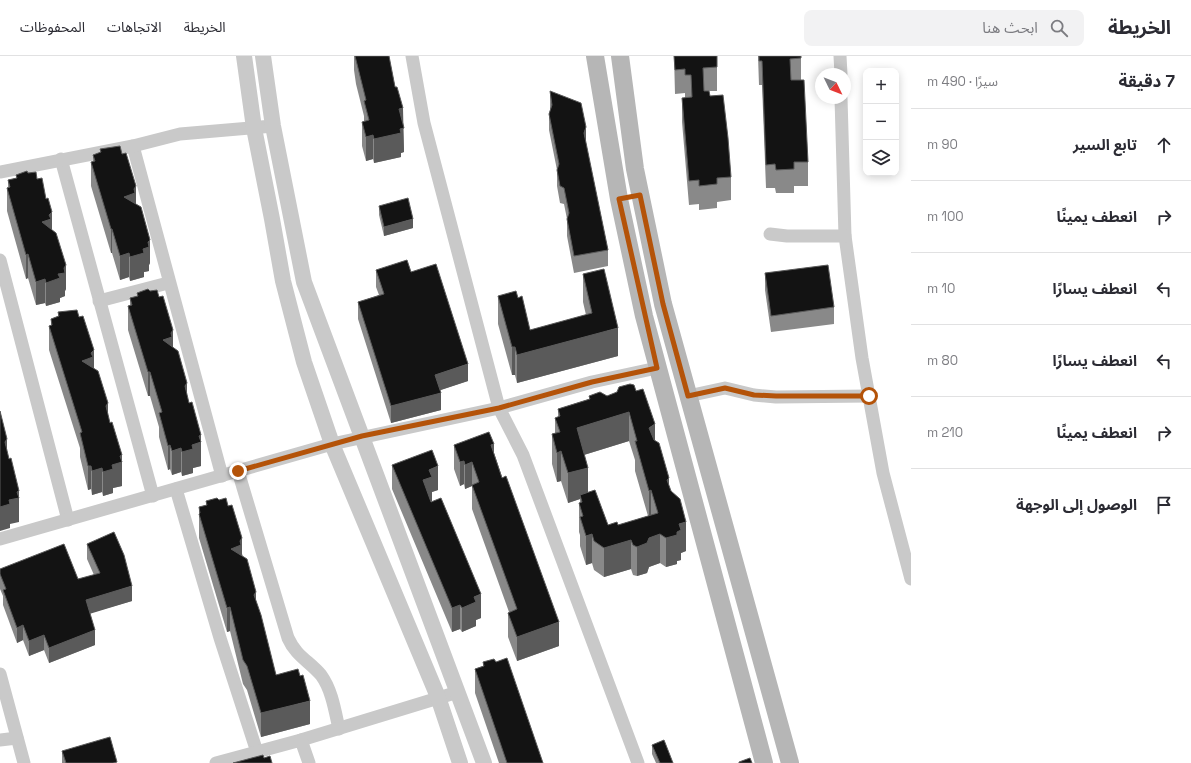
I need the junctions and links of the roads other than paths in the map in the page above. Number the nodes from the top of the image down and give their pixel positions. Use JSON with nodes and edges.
{"nodes":[{"id":1,"x":244,"y":56,"type":"edge"},
{"id":2,"x":263,"y":56,"type":"edge"},
{"id":3,"x":412,"y":56,"type":"edge"},
{"id":4,"x":594,"y":56,"type":"edge"},
{"id":5,"x":620,"y":56,"type":"edge"},
{"id":6,"x":840,"y":56,"type":"edge"},
{"id":7,"x":841,"y":68,"type":"edge"},
{"id":8,"x":841,"y":104,"type":"edge"},
{"id":9,"x":273,"y":126,"type":"junction"},
{"id":10,"x":254,"y":128,"type":"junction"},
{"id":11,"x":133,"y":146,"type":"junction"},
{"id":12,"x":61,"y":159,"type":"junction"},
{"id":13,"x":0,"y":172,"type":"edge"},
{"id":14,"x":640,"y":195,"type":"junction"},
{"id":15,"x":619,"y":199,"type":"junction"},
{"id":16,"x":770,"y":234,"type":"dead end"},
{"id":17,"x":845,"y":236,"type":"junction"},
{"id":18,"x":0,"y":260,"type":"edge"},
{"id":19,"x":168,"y":282,"type":"junction"},
{"id":20,"x":99,"y":301,"type":"junction"},
{"id":21,"x":657,"y":368,"type":"junction"},
{"id":22,"x":688,"y":396,"type":"junction"},
{"id":23,"x":869,"y":396,"type":"junction"},
{"id":24,"x":499,"y":408,"type":"junction"},
{"id":25,"x":362,"y":436,"type":"junction"},
{"id":26,"x":332,"y":444,"type":"junction"},
{"id":27,"x":238,"y":471,"type":"junction"},
{"id":28,"x":222,"y":476,"type":"junction"},
{"id":29,"x":176,"y":489,"type":"junction"},
{"id":30,"x":153,"y":496,"type":"junction"},
{"id":31,"x":68,"y":520,"type":"junction"},
{"id":32,"x":0,"y":539,"type":"edge"},
{"id":33,"x":911,"y":579,"type":"edge"},
{"id":34,"x":0,"y":674,"type":"edge"},
{"id":35,"x":458,"y":692,"type":"junction"},
{"id":36,"x":438,"y":698,"type":"junction"},
{"id":37,"x":338,"y":728,"type":"junction"},
{"id":38,"x":17,"y":738,"type":"junction"},
{"id":39,"x":0,"y":740,"type":"edge"},
{"id":40,"x":301,"y":740,"type":"junction"},
{"id":41,"x":257,"y":752,"type":"junction"},
{"id":42,"x":24,"y":763,"type":"edge"},
{"id":43,"x":216,"y":763,"type":"edge"},
{"id":44,"x":309,"y":763,"type":"edge"},
{"id":45,"x":460,"y":763,"type":"edge"},
{"id":46,"x":484,"y":763,"type":"edge"},
{"id":47,"x":638,"y":763,"type":"edge"},
{"id":48,"x":764,"y":763,"type":"edge"},
{"id":49,"x":790,"y":763,"type":"edge"}],
"edges":[{"from":1,"to":10,"type":"street"},
{"from":2,"to":9,"type":"street"},
{"from":3,"to":24,"type":"street"},
{"from":4,"to":15,"type":"main road"},
{"from":5,"to":14,"type":"main road"},
{"from":6,"to":7,"type":"street"},
{"from":8,"to":17,"type":"street"},
{"from":9,"to":10,"type":"street"},
{"from":9,"to":25,"type":"street"},
{"from":10,"to":11,"type":"street"},
{"from":10,"to":26,"type":"street"},
{"from":11,"to":12,"type":"street"},
{"from":11,"to":19,"type":"street"},
{"from":12,"to":13,"type":"street"},
{"from":12,"to":20,"type":"street"},
{"from":14,"to":15,"type":"main road"},
{"from":14,"to":22,"type":"main road"},
{"from":15,"to":21,"type":"main road"},
{"from":16,"to":17,"type":"street"},
{"from":17,"to":23,"type":"street"},
{"from":18,"to":31,"type":"street"},
{"from":19,"to":20,"type":"street"},
{"from":19,"to":28,"type":"street"},
{"from":20,"to":30,"type":"street"},
{"from":21,"to":24,"type":"street"},
{"from":21,"to":48,"type":"main road"},
{"from":22,"to":23,"type":"street"},
{"from":22,"to":49,"type":"main road"},
{"from":23,"to":33,"type":"street"},
{"from":24,"to":25,"type":"street"},
{"from":24,"to":47,"type":"street"},
{"from":25,"to":26,"type":"street"},
{"from":25,"to":35,"type":"street"},
{"from":26,"to":27,"type":"street"},
{"from":26,"to":36,"type":"street"},
{"from":27,"to":28,"type":"street"},
{"from":27,"to":37,"type":"street"},
{"from":28,"to":29,"type":"street"},
{"from":29,"to":30,"type":"street"},
{"from":29,"to":41,"type":"street"},
{"from":30,"to":31,"type":"street"},
{"from":31,"to":32,"type":"street"},
{"from":34,"to":38,"type":"street"},
{"from":35,"to":36,"type":"street"},
{"from":35,"to":46,"type":"street"},
{"from":36,"to":37,"type":"street"},
{"from":36,"to":45,"type":"street"},
{"from":37,"to":40,"type":"street"},
{"from":38,"to":39,"type":"street"},
{"from":38,"to":42,"type":"street"},
{"from":40,"to":41,"type":"street"},
{"from":40,"to":44,"type":"street"},
{"from":41,"to":43,"type":"street"}]}
